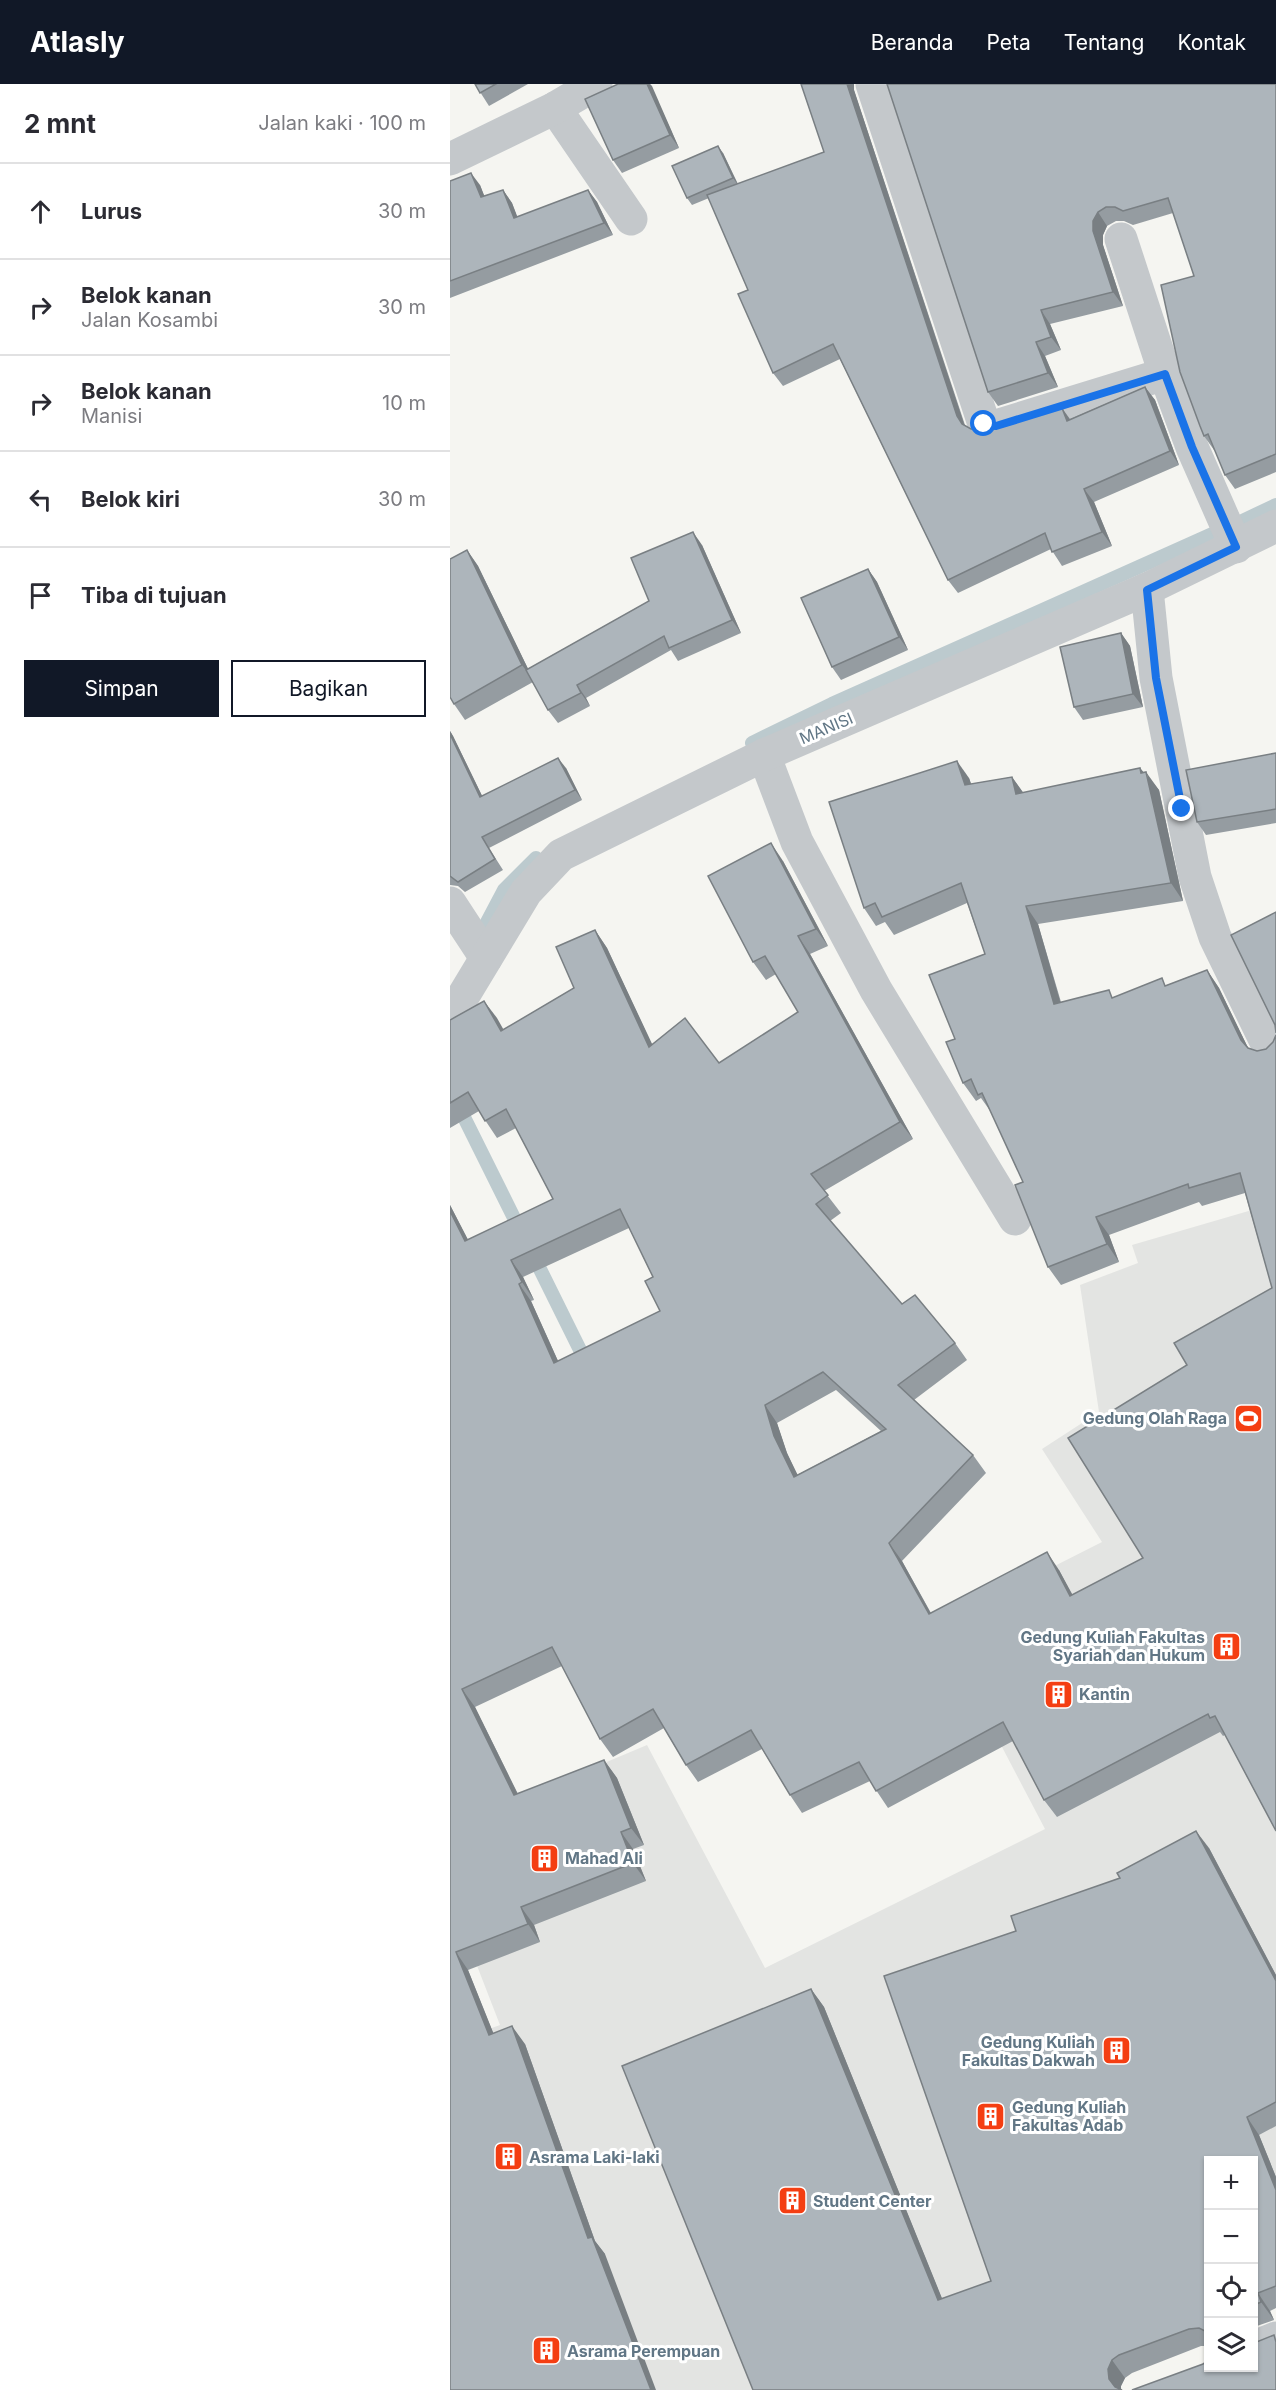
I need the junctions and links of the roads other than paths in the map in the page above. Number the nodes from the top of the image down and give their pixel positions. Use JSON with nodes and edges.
{"nodes":[{"id":1,"x":596,"y":84,"type":"edge"},
{"id":2,"x":872,"y":84,"type":"edge"},
{"id":3,"x":555,"y":108,"type":"junction"},
{"id":4,"x":450,"y":159,"type":"edge"},
{"id":5,"x":631,"y":219,"type":"dead end"},
{"id":6,"x":1121,"y":239,"type":"dead end"},
{"id":7,"x":1165,"y":374,"type":"junction"},
{"id":8,"x":1276,"y":526,"type":"edge"},
{"id":9,"x":1236,"y":547,"type":"junction"},
{"id":10,"x":1147,"y":590,"type":"junction"},
{"id":11,"x":764,"y":754,"type":"junction"},
{"id":12,"x":450,"y":903,"type":"edge"},
{"id":13,"x":486,"y":958,"type":"junction"},
{"id":14,"x":450,"y":1018,"type":"edge"},
{"id":15,"x":1270,"y":1050,"type":"edge"},
{"id":16,"x":1015,"y":1219,"type":"edge"},
{"id":17,"x":1276,"y":2338,"type":"edge"},
{"id":18,"x":1258,"y":2345,"type":"edge"}],
"edges":[{"from":1,"to":3,"type":"street"},
{"from":2,"to":7,"type":"street"},
{"from":3,"to":4,"type":"street"},
{"from":3,"to":5,"type":"street"},
{"from":6,"to":7,"type":"street"},
{"from":7,"to":9,"type":"street"},
{"from":8,"to":9,"type":"street","name":"MANISI"},
{"from":9,"to":10,"type":"street","name":"MANISI"},
{"from":10,"to":11,"type":"street","name":"MANISI"},
{"from":10,"to":15,"type":"street"},
{"from":11,"to":13,"type":"street","name":"MANISI"},
{"from":11,"to":16,"type":"street"},
{"from":12,"to":13,"type":"street"},
{"from":13,"to":14,"type":"street","name":"MANISI"},
{"from":17,"to":18,"type":"street"}]}
